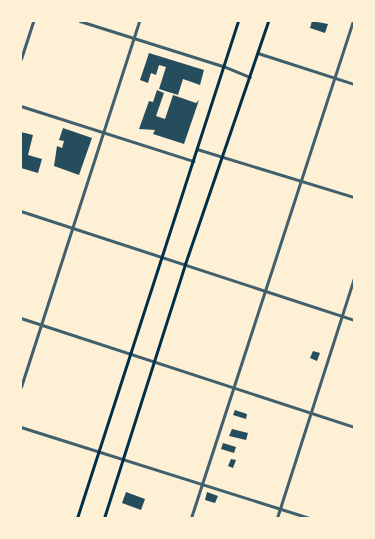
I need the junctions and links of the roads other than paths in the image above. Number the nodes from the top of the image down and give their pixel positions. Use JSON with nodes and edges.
{"nodes":[{"id":1,"x":33,"y":21,"type":"edge"},
{"id":2,"x":80,"y":21,"type":"edge"},
{"id":3,"x":140,"y":21,"type":"edge"},
{"id":4,"x":238,"y":21,"type":"edge"},
{"id":5,"x":268,"y":21,"type":"edge"},
{"id":6,"x":353,"y":21,"type":"edge"},
{"id":7,"x":134,"y":37,"type":"junction"},
{"id":8,"x":258,"y":53,"type":"junction"},
{"id":9,"x":21,"y":59,"type":"edge"},
{"id":10,"x":223,"y":66,"type":"junction"},
{"id":11,"x":250,"y":77,"type":"junction"},
{"id":12,"x":335,"y":78,"type":"junction"},
{"id":13,"x":354,"y":84,"type":"edge"},
{"id":14,"x":21,"y":106,"type":"edge"},
{"id":15,"x":103,"y":132,"type":"junction"},
{"id":16,"x":197,"y":149,"type":"junction"},
{"id":17,"x":222,"y":156,"type":"junction"},
{"id":18,"x":193,"y":161,"type":"junction"},
{"id":19,"x":301,"y":181,"type":"junction"},
{"id":20,"x":354,"y":197,"type":"edge"},
{"id":21,"x":21,"y":211,"type":"edge"},
{"id":22,"x":72,"y":228,"type":"junction"},
{"id":23,"x":162,"y":258,"type":"junction"},
{"id":24,"x":185,"y":264,"type":"junction"},
{"id":25,"x":354,"y":278,"type":"edge"},
{"id":26,"x":265,"y":291,"type":"junction"},
{"id":27,"x":342,"y":316,"type":"junction"},
{"id":28,"x":21,"y":318,"type":"edge"},
{"id":29,"x":354,"y":320,"type":"edge"},
{"id":30,"x":42,"y":325,"type":"junction"},
{"id":31,"x":131,"y":354,"type":"junction"},
{"id":32,"x":155,"y":362,"type":"junction"},
{"id":33,"x":21,"y":387,"type":"edge"},
{"id":34,"x":233,"y":388,"type":"junction"},
{"id":35,"x":311,"y":413,"type":"junction"},
{"id":36,"x":21,"y":427,"type":"edge"},
{"id":37,"x":354,"y":427,"type":"edge"},
{"id":38,"x":97,"y":452,"type":"junction"},
{"id":39,"x":123,"y":459,"type":"junction"},
{"id":40,"x":202,"y":484,"type":"junction"},
{"id":41,"x":280,"y":509,"type":"junction"},
{"id":42,"x":76,"y":518,"type":"edge"},
{"id":43,"x":104,"y":518,"type":"edge"},
{"id":44,"x":191,"y":518,"type":"edge"},
{"id":45,"x":277,"y":518,"type":"edge"},
{"id":46,"x":309,"y":518,"type":"edge"}],
"edges":[{"from":1,"to":9,"type":"street"},
{"from":2,"to":7,"type":"street"},
{"from":3,"to":7,"type":"street"},
{"from":4,"to":10,"type":"main road"},
{"from":5,"to":8,"type":"main road"},
{"from":6,"to":12,"type":"street"},
{"from":7,"to":10,"type":"street"},
{"from":7,"to":15,"type":"street"},
{"from":8,"to":11,"type":"main road"},
{"from":8,"to":12,"type":"street"},
{"from":10,"to":11,"type":"street"},
{"from":10,"to":16,"type":"main road"},
{"from":11,"to":17,"type":"main road"},
{"from":12,"to":13,"type":"street"},
{"from":12,"to":19,"type":"street"},
{"from":14,"to":15,"type":"street"},
{"from":15,"to":18,"type":"street"},
{"from":15,"to":22,"type":"street"},
{"from":16,"to":17,"type":"street"},
{"from":16,"to":18,"type":"main road"},
{"from":17,"to":19,"type":"street"},
{"from":17,"to":24,"type":"main road"},
{"from":18,"to":23,"type":"main road"},
{"from":19,"to":20,"type":"street"},
{"from":19,"to":26,"type":"street"},
{"from":21,"to":22,"type":"street"},
{"from":22,"to":23,"type":"street"},
{"from":22,"to":30,"type":"street"},
{"from":23,"to":24,"type":"street"},
{"from":23,"to":31,"type":"main road"},
{"from":24,"to":26,"type":"street"},
{"from":24,"to":32,"type":"main road"},
{"from":25,"to":27,"type":"street"},
{"from":26,"to":27,"type":"street"},
{"from":26,"to":34,"type":"street"},
{"from":27,"to":29,"type":"street"},
{"from":27,"to":35,"type":"street"},
{"from":28,"to":30,"type":"street"},
{"from":30,"to":31,"type":"street"},
{"from":30,"to":33,"type":"street"},
{"from":31,"to":32,"type":"street"},
{"from":31,"to":38,"type":"main road"},
{"from":32,"to":34,"type":"street"},
{"from":32,"to":39,"type":"main road"},
{"from":34,"to":35,"type":"street"},
{"from":34,"to":40,"type":"street"},
{"from":35,"to":37,"type":"street"},
{"from":35,"to":41,"type":"street"},
{"from":36,"to":38,"type":"street"},
{"from":38,"to":39,"type":"street"},
{"from":38,"to":42,"type":"main road"},
{"from":39,"to":40,"type":"street"},
{"from":39,"to":43,"type":"main road"},
{"from":40,"to":41,"type":"street"},
{"from":40,"to":44,"type":"street"},
{"from":41,"to":45,"type":"street"},
{"from":41,"to":46,"type":"street"}]}
